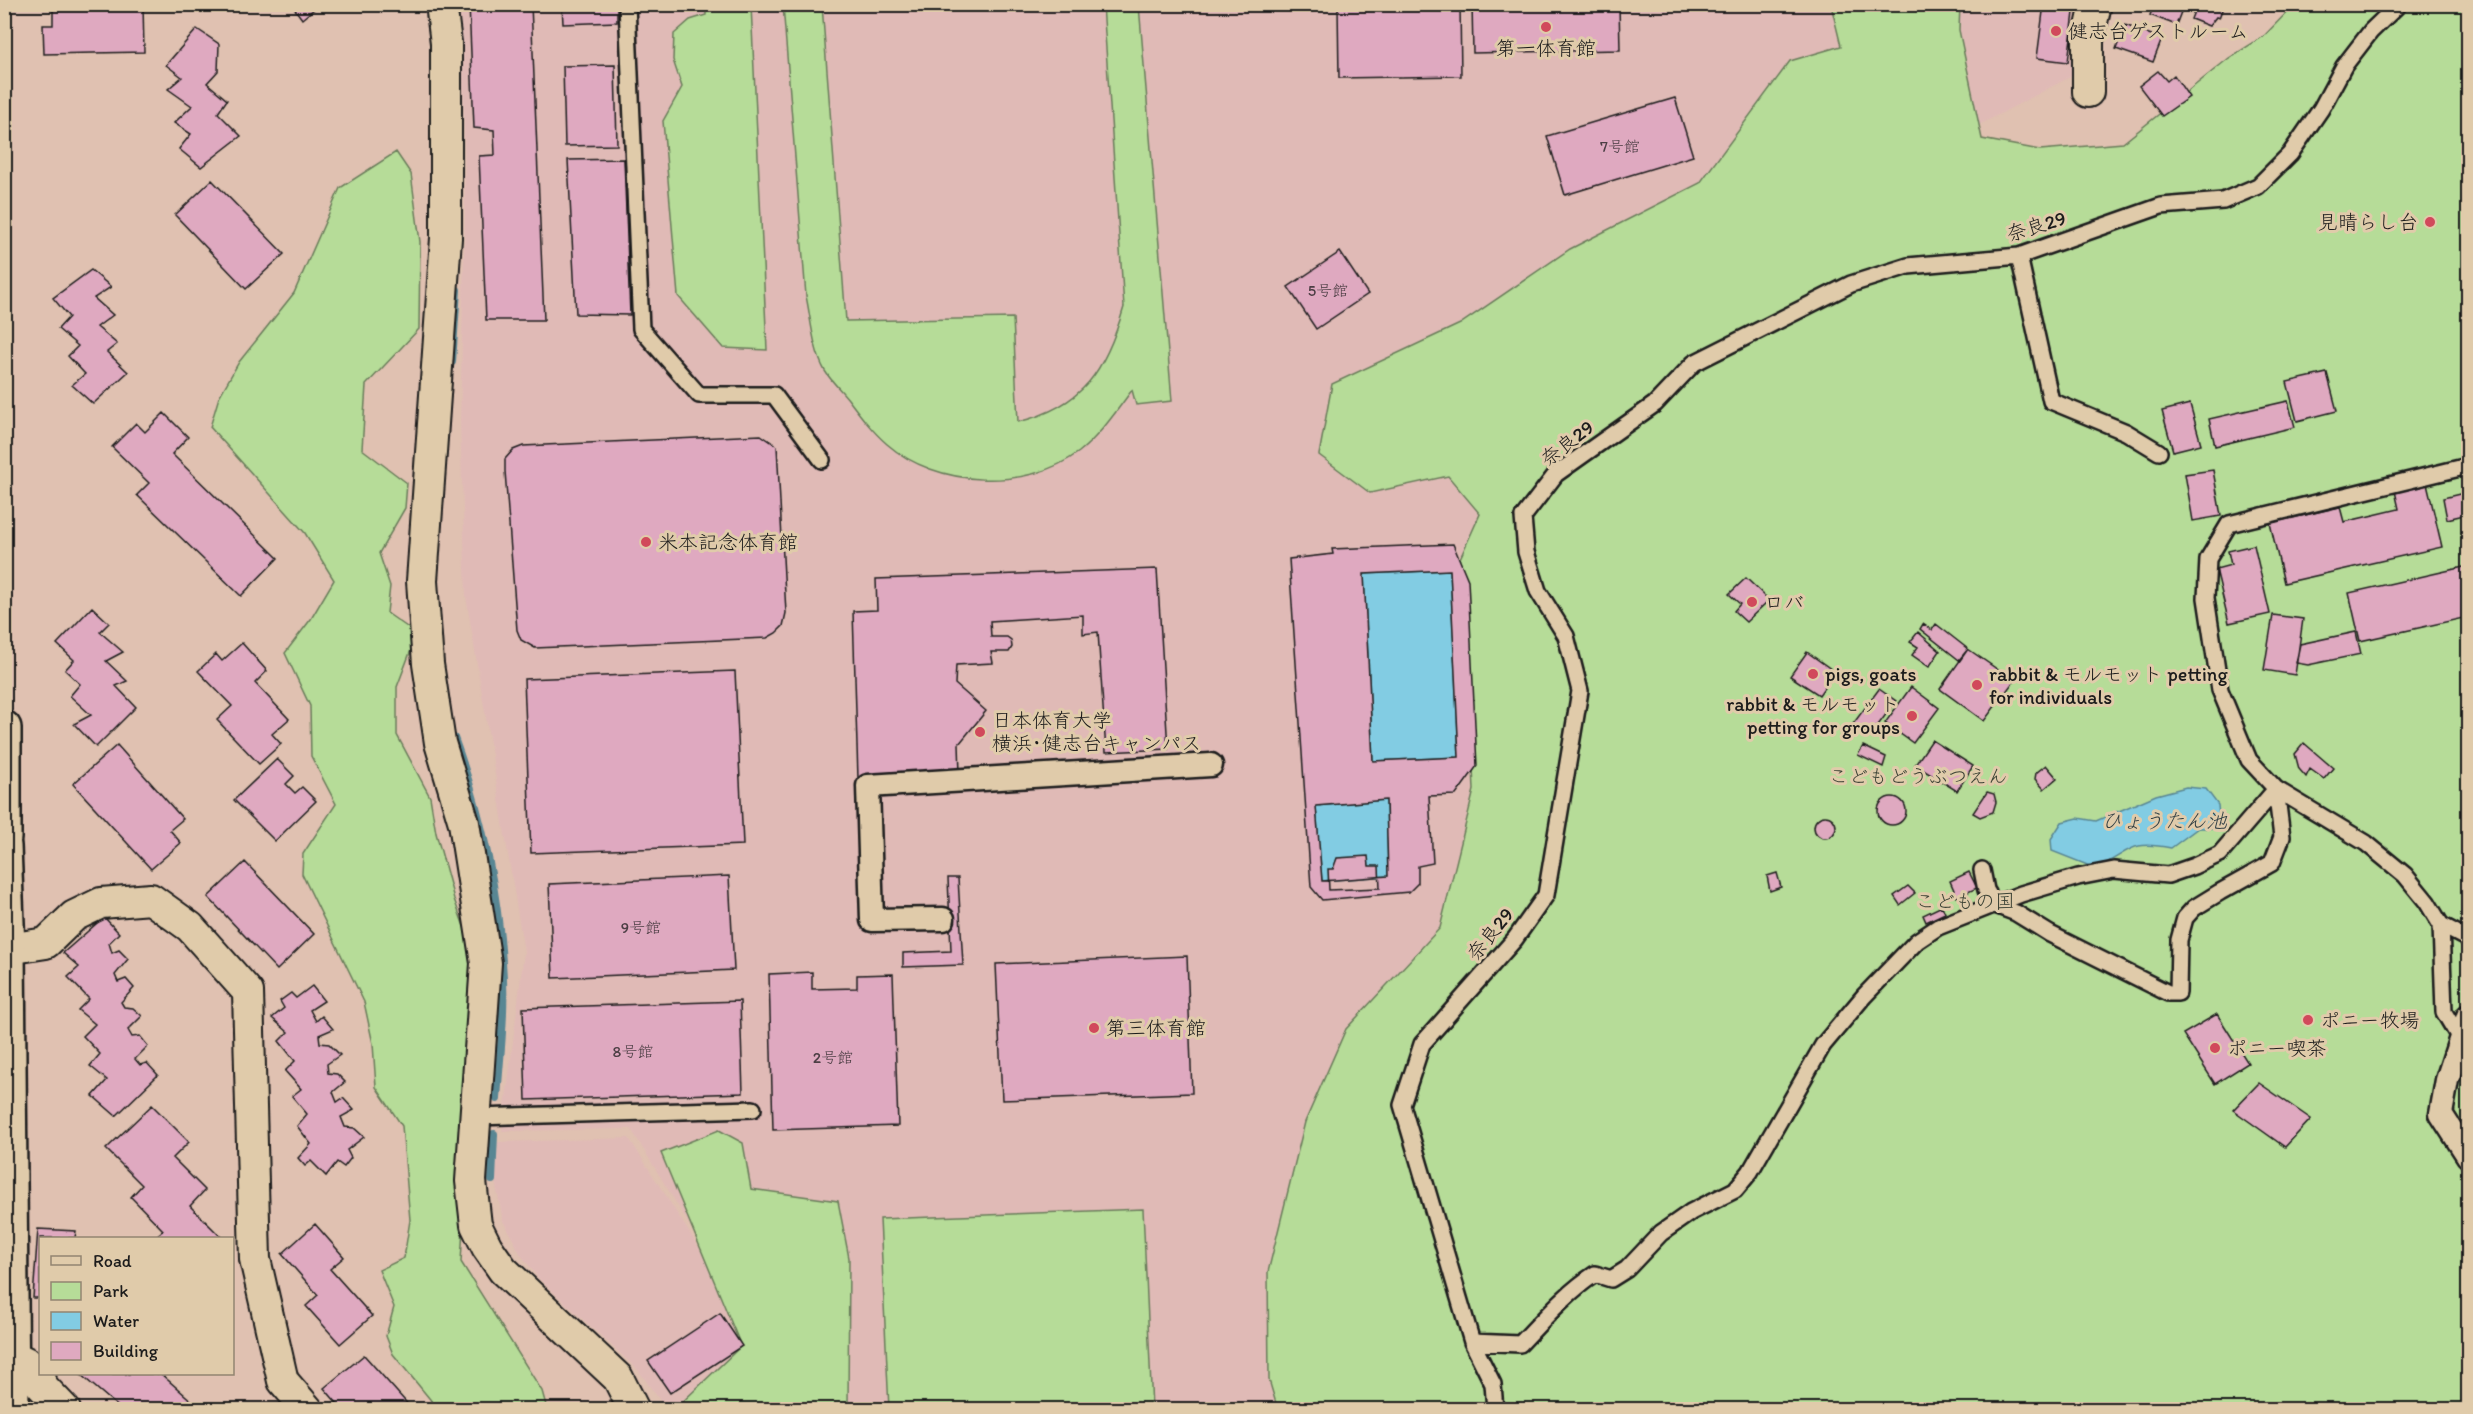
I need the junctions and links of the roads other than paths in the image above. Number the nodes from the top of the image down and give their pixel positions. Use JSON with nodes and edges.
{"nodes":[{"id":1,"x":441,"y":4,"type":"edge"},
{"id":2,"x":627,"y":4,"type":"edge"},
{"id":3,"x":2096,"y":4,"type":"edge"},
{"id":4,"x":2399,"y":4,"type":"edge"},
{"id":5,"x":2088,"y":92,"type":"dead end"},
{"id":6,"x":2019,"y":256,"type":"junction"},
{"id":7,"x":2159,"y":452,"type":"dead end"},
{"id":8,"x":822,"y":460,"type":"dead end"},
{"id":9,"x":2469,"y":466,"type":"edge"},
{"id":10,"x":4,"y":728,"type":"edge"},
{"id":11,"x":1211,"y":765,"type":"dead end"},
{"id":12,"x":2276,"y":789,"type":"junction"},
{"id":13,"x":4,"y":838,"type":"edge"},
{"id":14,"x":4,"y":846,"type":"edge"},
{"id":15,"x":1982,"y":870,"type":"dead end"},
{"id":16,"x":1995,"y":905,"type":"junction"},
{"id":17,"x":943,"y":919,"type":"dead end"},
{"id":18,"x":2441,"y":925,"type":"junction"},
{"id":19,"x":2469,"y":939,"type":"edge"},
{"id":20,"x":7,"y":944,"type":"edge"},
{"id":21,"x":2469,"y":1016,"type":"edge"},
{"id":22,"x":2462,"y":1042,"type":"junction"},
{"id":23,"x":753,"y":1109,"type":"dead end"},
{"id":24,"x":477,"y":1118,"type":"junction"},
{"id":25,"x":2469,"y":1156,"type":"edge"},
{"id":26,"x":1472,"y":1342,"type":"junction"},
{"id":27,"x":13,"y":1356,"type":"junction"},
{"id":28,"x":39,"y":1369,"type":"edge"},
{"id":29,"x":40,"y":1375,"type":"edge"},
{"id":30,"x":12,"y":1410,"type":"edge"},
{"id":31,"x":65,"y":1410,"type":"edge"},
{"id":32,"x":308,"y":1410,"type":"edge"},
{"id":33,"x":633,"y":1410,"type":"edge"},
{"id":34,"x":1495,"y":1410,"type":"edge"}],
"edges":[{"from":1,"to":24,"type":"street"},
{"from":2,"to":8,"type":"lane"},
{"from":3,"to":5,"type":"street"},
{"from":4,"to":6,"type":"lane","name":"奈良29"},
{"from":6,"to":7,"type":"lane"},
{"from":6,"to":26,"type":"lane","name":"奈良29"},
{"from":9,"to":12,"type":"lane"},
{"from":10,"to":13,"type":"street"},
{"from":11,"to":17,"type":"street"},
{"from":12,"to":16,"type":"lane"},
{"from":12,"to":16,"type":"lane"},
{"from":12,"to":18,"type":"lane"},
{"from":14,"to":20,"type":"street"},
{"from":15,"to":16,"type":"lane"},
{"from":16,"to":26,"type":"lane"},
{"from":18,"to":19,"type":"lane"},
{"from":18,"to":22,"type":"lane"},
{"from":20,"to":27,"type":"street"},
{"from":20,"to":32,"type":"street"},
{"from":21,"to":22,"type":"street"},
{"from":22,"to":25,"type":"street"},
{"from":23,"to":24,"type":"lane"},
{"from":24,"to":33,"type":"street"},
{"from":26,"to":34,"type":"lane","name":"奈良29"},
{"from":27,"to":28,"type":"street"},
{"from":27,"to":30,"type":"street"},
{"from":29,"to":31,"type":"street"}]}
